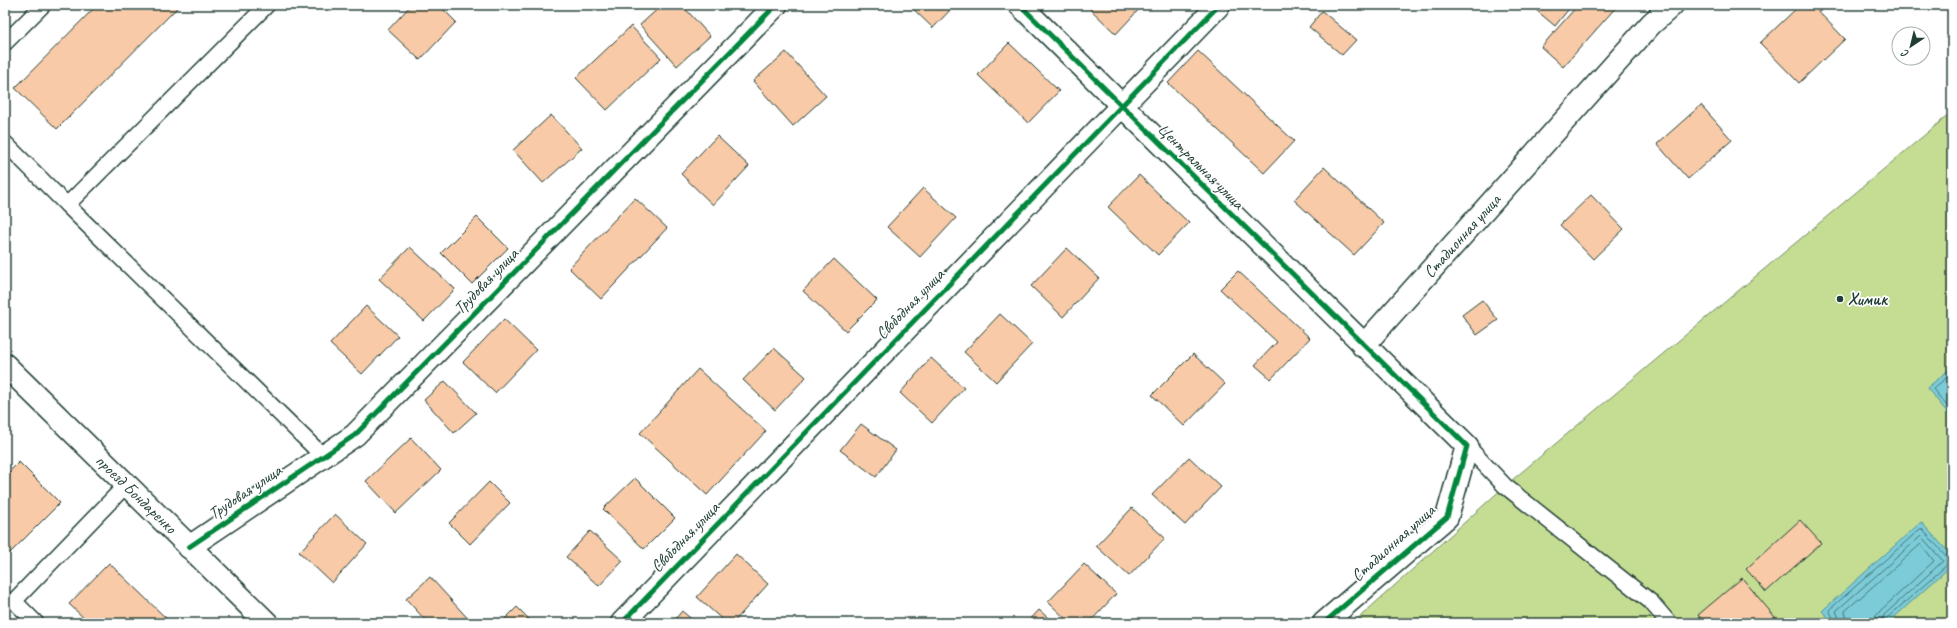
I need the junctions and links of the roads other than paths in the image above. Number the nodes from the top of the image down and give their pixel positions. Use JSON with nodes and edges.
{"nodes":[{"id":1,"x":43,"y":5,"type":"edge"},
{"id":2,"x":267,"y":5,"type":"edge"},
{"id":3,"x":776,"y":5,"type":"edge"},
{"id":4,"x":1020,"y":5,"type":"edge"},
{"id":5,"x":1219,"y":5,"type":"edge"},
{"id":6,"x":1672,"y":5,"type":"edge"},
{"id":7,"x":5,"y":43,"type":"edge"},
{"id":8,"x":1121,"y":106,"type":"junction"},
{"id":9,"x":5,"y":143,"type":"edge"},
{"id":10,"x":67,"y":205,"type":"junction"},
{"id":11,"x":1364,"y":346,"type":"junction"},
{"id":12,"x":5,"y":365,"type":"edge"},
{"id":13,"x":1467,"y":446,"type":"junction"},
{"id":14,"x":323,"y":456,"type":"junction"},
{"id":15,"x":126,"y":485,"type":"junction"},
{"id":16,"x":189,"y":546,"type":"junction"},
{"id":17,"x":10,"y":606,"type":"edge"},
{"id":18,"x":36,"y":623,"type":"edge"},
{"id":19,"x":267,"y":623,"type":"edge"},
{"id":20,"x":622,"y":623,"type":"edge"},
{"id":21,"x":1324,"y":623,"type":"edge"},
{"id":22,"x":1669,"y":623,"type":"edge"}],
"edges":[{"from":1,"to":7,"type":"lane"},
{"from":2,"to":10,"type":"lane"},
{"from":3,"to":14,"type":"street","name":"Трудовая улица"},
{"from":4,"to":8,"type":"street","name":"Центральная улица"},
{"from":5,"to":8,"type":"street","name":"Свободная улица"},
{"from":6,"to":11,"type":"street","name":"Стадионная улица"},
{"from":8,"to":11,"type":"street","name":"Центральная улица"},
{"from":8,"to":20,"type":"street","name":"Свободная улица"},
{"from":9,"to":10,"type":"lane"},
{"from":10,"to":14,"type":"lane"},
{"from":11,"to":13,"type":"street"},
{"from":12,"to":15,"type":"street","name":"проезд Бондаренко"},
{"from":13,"to":21,"type":"street","name":"Стадионная улица"},
{"from":13,"to":22,"type":"lane"},
{"from":14,"to":16,"type":"street","name":"Трудовая улица"},
{"from":15,"to":16,"type":"street","name":"проезд Бондаренко"},
{"from":15,"to":17,"type":"lane"},
{"from":16,"to":19,"type":"street","name":"проезд Бондаренко"},
{"from":17,"to":18,"type":"lane"}]}
